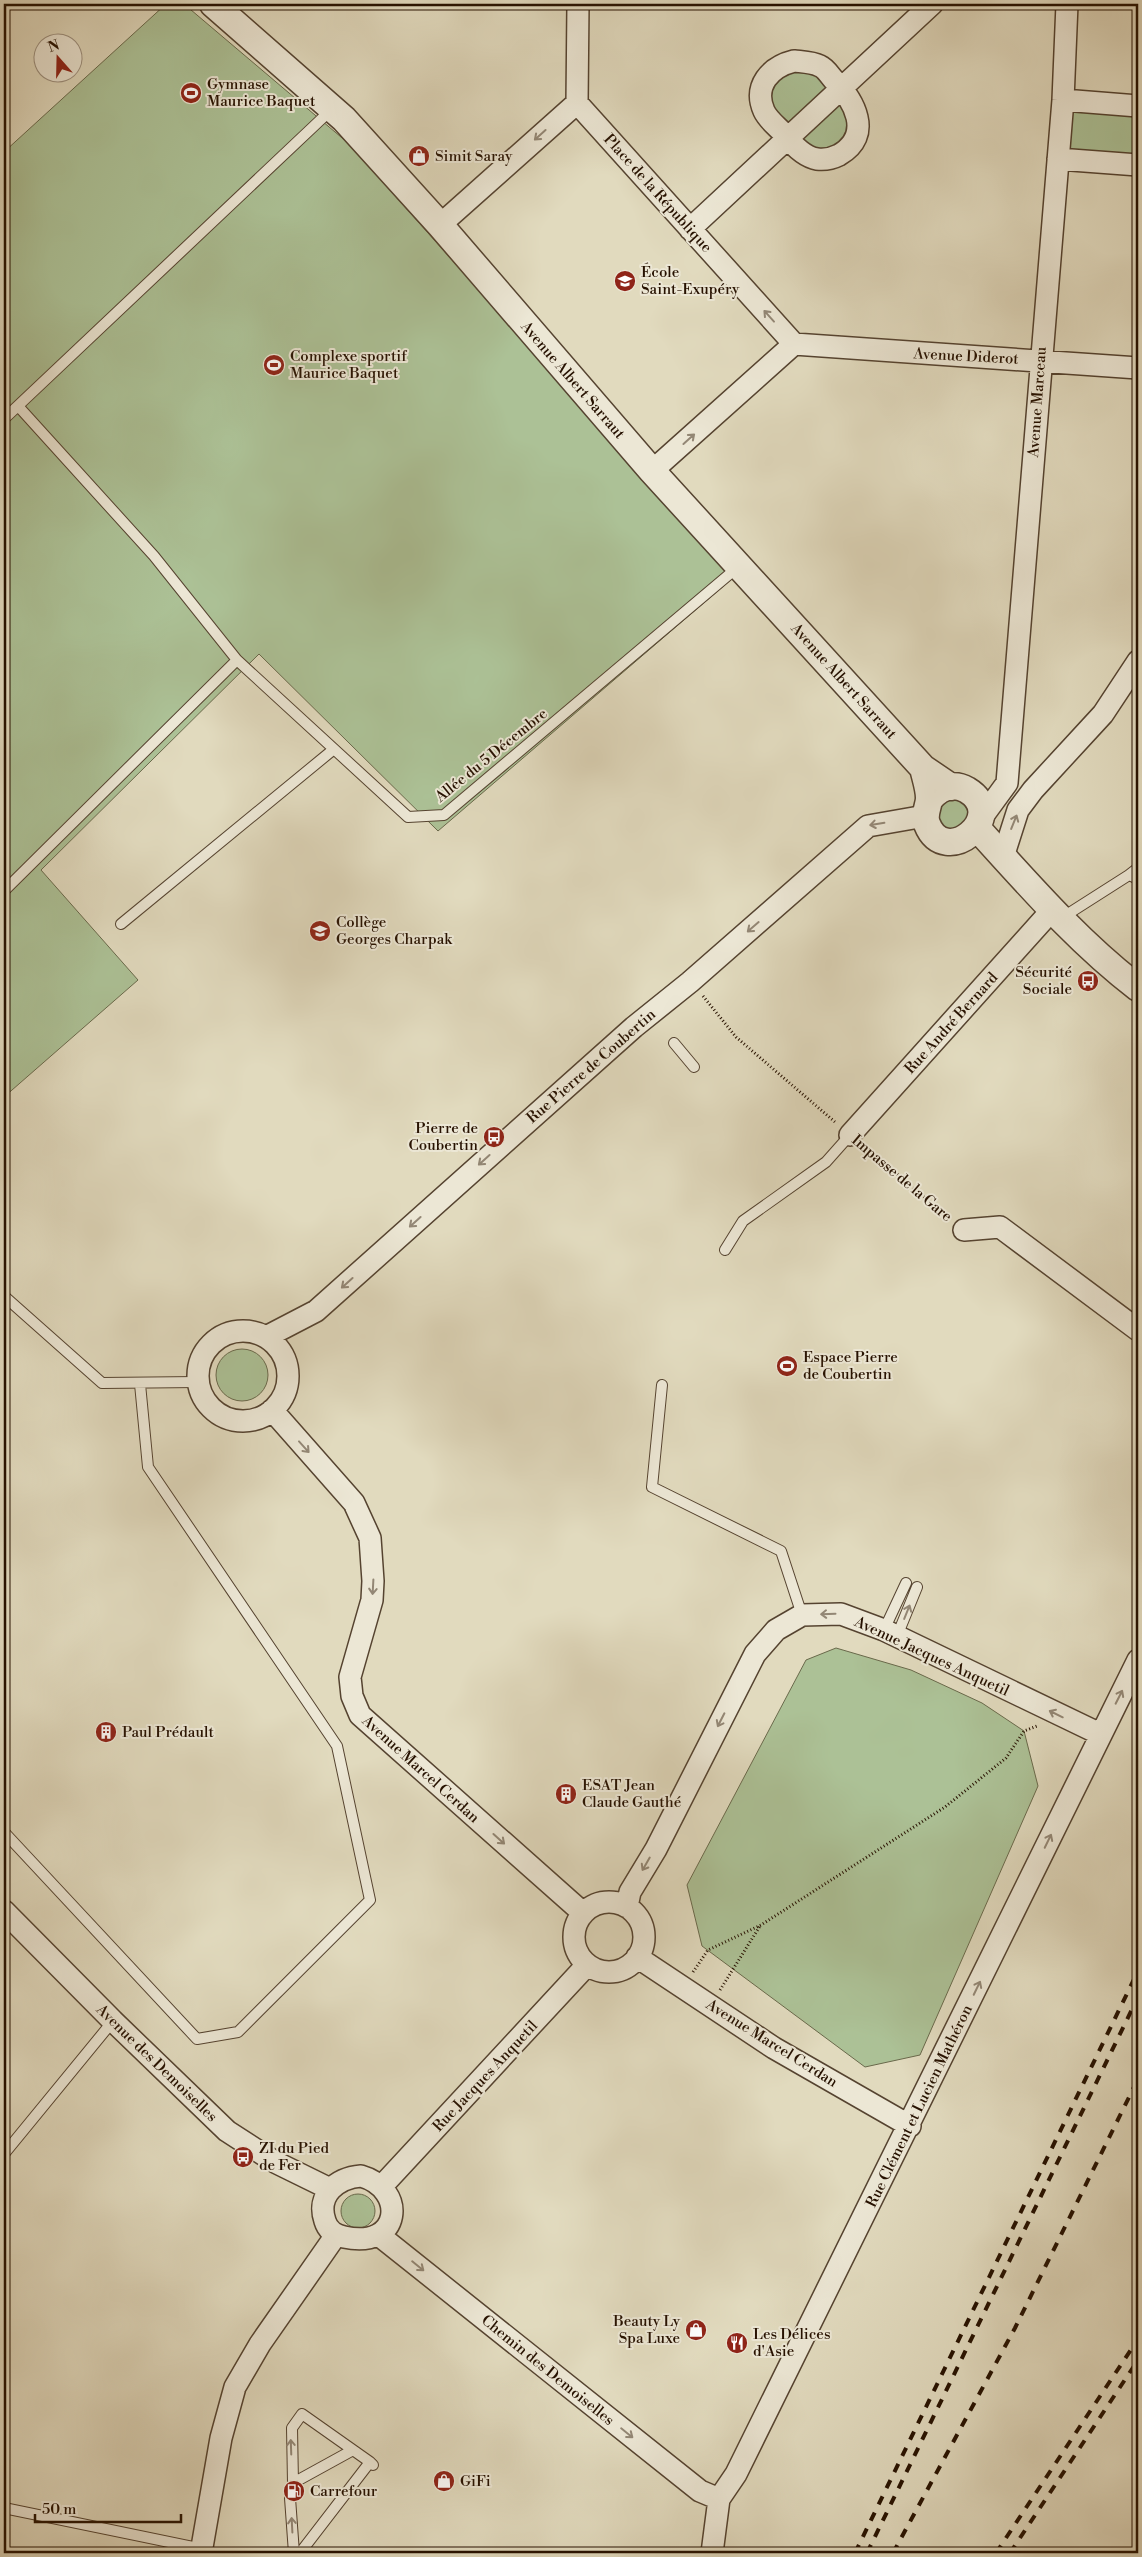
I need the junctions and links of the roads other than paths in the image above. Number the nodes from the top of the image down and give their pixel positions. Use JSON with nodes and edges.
{"nodes":[{"id":1,"x":213,"y":4,"type":"edge"},
{"id":2,"x":578,"y":4,"type":"edge"},
{"id":3,"x":932,"y":4,"type":"edge"},
{"id":4,"x":1067,"y":4,"type":"edge"},
{"id":5,"x":842,"y":88,"type":"junction"},
{"id":6,"x":1063,"y":100,"type":"junction"},
{"id":7,"x":577,"y":103,"type":"junction"},
{"id":8,"x":1138,"y":106,"type":"edge"},
{"id":9,"x":332,"y":108,"type":"junction"},
{"id":10,"x":788,"y":138,"type":"junction"},
{"id":11,"x":1058,"y":160,"type":"junction"},
{"id":12,"x":1138,"y":166,"type":"edge"},
{"id":13,"x":440,"y":225,"type":"junction"},
{"id":14,"x":690,"y":229,"type":"junction"},
{"id":15,"x":794,"y":344,"type":"junction"},
{"id":16,"x":1041,"y":360,"type":"junction"},
{"id":17,"x":1138,"y":368,"type":"edge"},
{"id":18,"x":18,"y":406,"type":"junction"},
{"id":19,"x":4,"y":419,"type":"edge"},
{"id":20,"x":652,"y":472,"type":"junction"},
{"id":21,"x":739,"y":566,"type":"junction"},
{"id":22,"x":238,"y":660,"type":"junction"},
{"id":23,"x":1138,"y":661,"type":"edge"},
{"id":24,"x":334,"y":749,"type":"junction"},
{"id":25,"x":1033,"y":790,"type":"junction"},
{"id":26,"x":968,"y":803,"type":"junction"},
{"id":27,"x":1003,"y":857,"type":"junction"},
{"id":28,"x":1138,"y":868,"type":"edge"},
{"id":29,"x":1134,"y":877,"type":"edge"},
{"id":30,"x":4,"y":890,"type":"edge"},
{"id":31,"x":1056,"y":914,"type":"junction"},
{"id":32,"x":121,"y":924,"type":"dead end"},
{"id":33,"x":1138,"y":988,"type":"edge"},
{"id":34,"x":674,"y":1043,"type":"dead end"},
{"id":35,"x":694,"y":1067,"type":"dead end"},
{"id":36,"x":850,"y":1135,"type":"joint"},
{"id":37,"x":964,"y":1230,"type":"road end"},
{"id":38,"x":725,"y":1250,"type":"dead end"},
{"id":39,"x":4,"y":1296,"type":"edge"},
{"id":40,"x":1138,"y":1330,"type":"edge"},
{"id":41,"x":266,"y":1337,"type":"junction"},
{"id":42,"x":198,"y":1382,"type":"junction"},
{"id":43,"x":140,"y":1384,"type":"junction"},
{"id":44,"x":662,"y":1385,"type":"dead end"},
{"id":45,"x":272,"y":1410,"type":"junction"},
{"id":46,"x":906,"y":1583,"type":"dead end"},
{"id":47,"x":917,"y":1587,"type":"dead end"},
{"id":48,"x":802,"y":1615,"type":"junction"},
{"id":49,"x":890,"y":1633,"type":"junction"},
{"id":50,"x":1138,"y":1660,"type":"edge"},
{"id":51,"x":1100,"y":1734,"type":"junction"},
{"id":52,"x":4,"y":1832,"type":"edge"},
{"id":53,"x":627,"y":1907,"type":"junction"},
{"id":54,"x":4,"y":1911,"type":"edge"},
{"id":55,"x":583,"y":1913,"type":"junction"},
{"id":56,"x":638,"y":1957,"type":"junction"},
{"id":57,"x":587,"y":1965,"type":"junction"},
{"id":58,"x":113,"y":2021,"type":"junction"},
{"id":59,"x":910,"y":2126,"type":"junction"},
{"id":60,"x":4,"y":2154,"type":"edge"},
{"id":61,"x":382,"y":2186,"type":"junction"},
{"id":62,"x":330,"y":2189,"type":"junction"},
{"id":63,"x":336,"y":2235,"type":"junction"},
{"id":64,"x":380,"y":2236,"type":"junction"},
{"id":65,"x":353,"y":2450,"type":"junction"},
{"id":66,"x":290,"y":2498,"type":"dead end"},
{"id":67,"x":719,"y":2499,"type":"junction"},
{"id":68,"x":4,"y":2508,"type":"edge"},
{"id":69,"x":206,"y":2552,"type":"edge"},
{"id":70,"x":294,"y":2553,"type":"edge"},
{"id":71,"x":300,"y":2553,"type":"edge"},
{"id":72,"x":712,"y":2553,"type":"edge"}],
"edges":[{"from":1,"to":9,"type":"street","name":"Avenue Albert Sarraut"},
{"from":2,"to":7,"type":"street"},
{"from":3,"to":5,"type":"street"},
{"from":4,"to":6,"type":"street","name":"Avenue Marceau"},
{"from":5,"to":10,"type":"street"},
{"from":5,"to":10,"type":"street"},
{"from":5,"to":10,"type":"street"},
{"from":6,"to":8,"type":"street"},
{"from":6,"to":11,"type":"street","name":"Avenue Marceau"},
{"from":7,"to":13,"type":"street","one_way":true},
{"from":7,"to":14,"type":"street","name":"Place de la République"},
{"from":9,"to":13,"type":"street","name":"Avenue Albert Sarraut"},
{"from":9,"to":18,"type":"lane"},
{"from":10,"to":14,"type":"street"},
{"from":11,"to":12,"type":"street"},
{"from":11,"to":16,"type":"street","name":"Avenue Marceau"},
{"from":13,"to":20,"type":"street","name":"Avenue Albert Sarraut"},
{"from":15,"to":14,"type":"street","name":"Place de la République","one_way":true},
{"from":15,"to":16,"type":"street","name":"Avenue Diderot"},
{"from":20,"to":15,"type":"street","one_way":true},
{"from":16,"to":17,"type":"street","name":"Avenue Diderot"},
{"from":16,"to":26,"type":"street","name":"Avenue Marceau"},
{"from":18,"to":19,"type":"lane"},
{"from":18,"to":22,"type":"lane","name":"Allée du 5 Décembre"},
{"from":20,"to":21,"type":"street","name":"Avenue Albert Sarraut"},
{"from":21,"to":24,"type":"lane","name":"Allée du 5 Décembre"},
{"from":21,"to":26,"type":"street","name":"Avenue Albert Sarraut"},
{"from":22,"to":24,"type":"lane","name":"Allée du 5 Décembre"},
{"from":22,"to":30,"type":"lane"},
{"from":23,"to":25,"type":"street"},
{"from":24,"to":32,"type":"lane"},
{"from":25,"to":26,"type":"street"},
{"from":27,"to":25,"type":"street","one_way":true},
{"from":26,"to":27,"type":"street","name":"Avenue Albert Sarraut"},
{"from":26,"to":41,"type":"street","name":"Rue Pierre de Coubertin","one_way":true},
{"from":27,"to":31,"type":"street","name":"Avenue Albert Sarraut"},
{"from":28,"to":29,"type":"lane"},
{"from":29,"to":31,"type":"lane"},
{"from":31,"to":33,"type":"street","name":"Avenue Albert Sarraut"},
{"from":31,"to":36,"type":"street","name":"Rue André Bernard"},
{"from":34,"to":35,"type":"lane"},
{"from":36,"to":38,"type":"lane"},
{"from":37,"to":40,"type":"street","name":"Impasse de la Gare"},
{"from":39,"to":43,"type":"lane"},
{"from":41,"to":42,"type":"street"},
{"from":41,"to":45,"type":"street"},
{"from":42,"to":43,"type":"lane"},
{"from":42,"to":45,"type":"street"},
{"from":43,"to":52,"type":"lane"},
{"from":44,"to":48,"type":"lane"},
{"from":45,"to":55,"type":"street","name":"Avenue Marcel Cerdan","one_way":true},
{"from":46,"to":49,"type":"lane"},
{"from":49,"to":47,"type":"lane","one_way":true},
{"from":49,"to":48,"type":"street","name":"Avenue Jacques Anquetil","one_way":true},
{"from":48,"to":53,"type":"street","name":"Avenue Jacques Anquetil","one_way":true},
{"from":51,"to":49,"type":"street","name":"Avenue Jacques Anquetil","one_way":true},
{"from":51,"to":50,"type":"street","name":"Rue Clément et Lucien Mathéron","one_way":true},
{"from":59,"to":51,"type":"street","name":"Rue Clément et Lucien Mathéron","one_way":true},
{"from":53,"to":55,"type":"street"},
{"from":53,"to":56,"type":"street"},
{"from":54,"to":58,"type":"street","name":"Avenue des Demoiselles"},
{"from":55,"to":57,"type":"street"},
{"from":56,"to":57,"type":"street"},
{"from":56,"to":59,"type":"street","name":"Avenue Marcel Cerdan"},
{"from":57,"to":61,"type":"street","name":"Rue Jacques Anquetil"},
{"from":58,"to":60,"type":"lane"},
{"from":58,"to":62,"type":"street","name":"Avenue des Demoiselles"},
{"from":59,"to":67,"type":"street","name":"Rue Clément et Lucien Mathéron"},
{"from":61,"to":62,"type":"street"},
{"from":61,"to":64,"type":"street"},
{"from":62,"to":63,"type":"street"},
{"from":63,"to":64,"type":"street"},
{"from":63,"to":69,"type":"street"},
{"from":64,"to":67,"type":"street","name":"Chemin des Demoiselles","one_way":true},
{"from":65,"to":65,"type":"lane","one_way":true},
{"from":65,"to":71,"type":"lane"},
{"from":70,"to":66,"type":"lane","one_way":true},
{"from":67,"to":72,"type":"street","name":"Rue Clément et Lucien Mathéron"},
{"from":68,"to":69,"type":"lane"}]}
